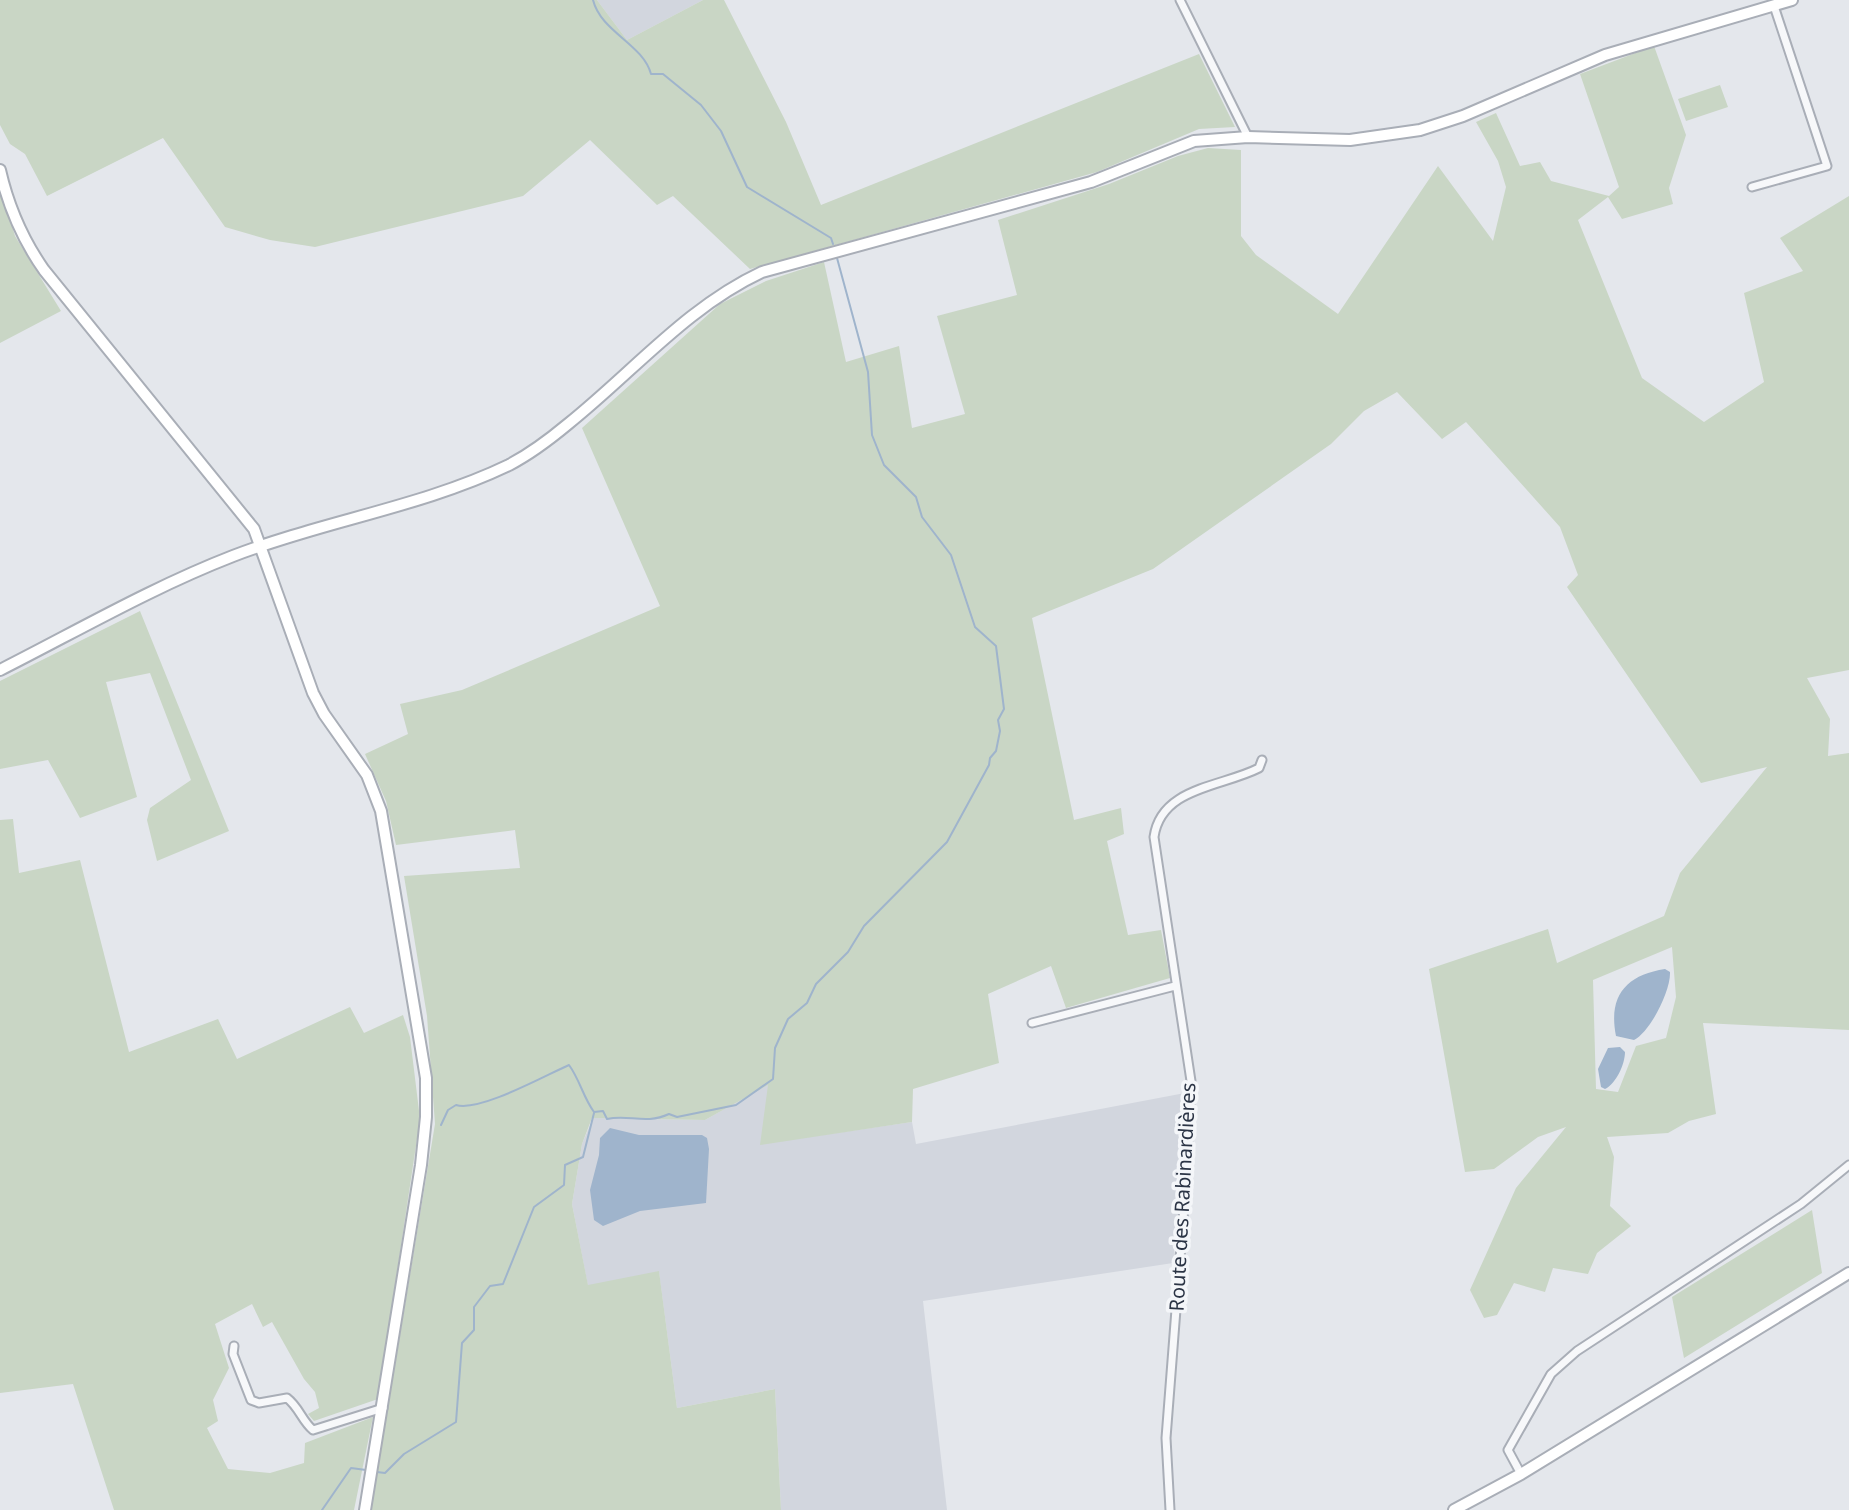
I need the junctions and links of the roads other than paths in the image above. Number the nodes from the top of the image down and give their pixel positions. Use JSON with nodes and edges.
{"nodes":[{"id":1,"x":1180,"y":0,"type":"edge"},
{"id":2,"x":1792,"y":0,"type":"edge"},
{"id":3,"x":1774,"y":6,"type":"junction"},
{"id":4,"x":1248,"y":137,"type":"junction"},
{"id":5,"x":0,"y":170,"type":"edge"},
{"id":6,"x":1752,"y":187,"type":"dead end"},
{"id":7,"x":262,"y":546,"type":"junction"},
{"id":8,"x":0,"y":670,"type":"edge"},
{"id":9,"x":1262,"y":760,"type":"dead end"},
{"id":10,"x":1175,"y":986,"type":"junction"},
{"id":11,"x":1032,"y":1023,"type":"dead end"},
{"id":12,"x":1849,"y":1165,"type":"edge"},
{"id":13,"x":1849,"y":1273,"type":"edge"},
{"id":14,"x":234,"y":1346,"type":"dead end"},
{"id":15,"x":383,"y":1408,"type":"junction"},
{"id":16,"x":1521,"y":1474,"type":"junction"},
{"id":17,"x":365,"y":1510,"type":"edge"},
{"id":18,"x":1170,"y":1510,"type":"edge"},
{"id":19,"x":1454,"y":1510,"type":"edge"}],
"edges":[{"from":1,"to":4,"type":"street"},
{"from":2,"to":3,"type":"street"},
{"from":3,"to":4,"type":"street"},
{"from":3,"to":6,"type":"street"},
{"from":4,"to":7,"type":"street"},
{"from":5,"to":7,"type":"street"},
{"from":7,"to":8,"type":"street"},
{"from":7,"to":15,"type":"street"},
{"from":9,"to":10,"type":"street","name":"Route des Rabinardières"},
{"from":10,"to":11,"type":"street"},
{"from":10,"to":18,"type":"street","name":"Route des Rabinardières"},
{"from":12,"to":16,"type":"street"},
{"from":13,"to":16,"type":"street"},
{"from":14,"to":15,"type":"street"},
{"from":15,"to":17,"type":"street"},
{"from":16,"to":19,"type":"street"}]}
